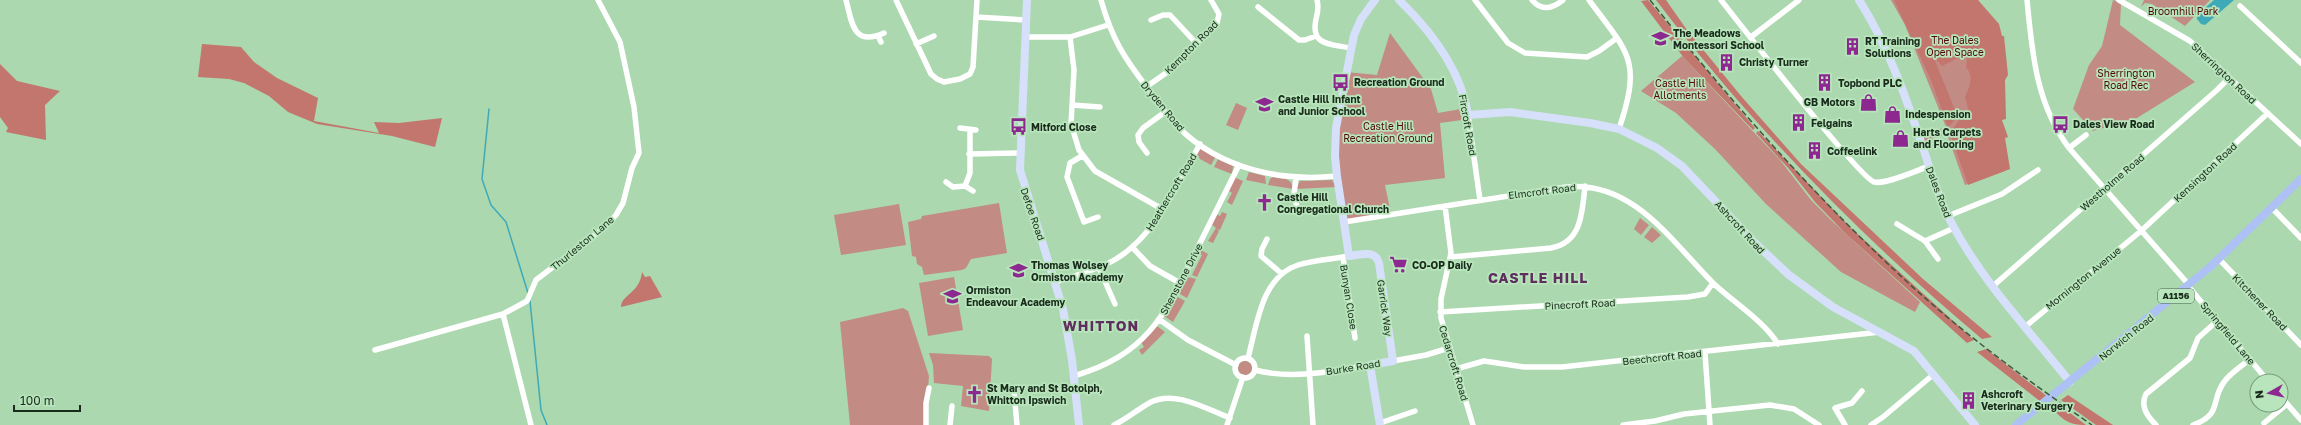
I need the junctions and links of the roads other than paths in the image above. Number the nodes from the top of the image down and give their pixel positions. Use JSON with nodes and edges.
{"nodes":[{"id":1,"x":598,"y":0,"type":"edge"},
{"id":2,"x":846,"y":0,"type":"edge"},
{"id":3,"x":896,"y":0,"type":"edge"},
{"id":4,"x":977,"y":0,"type":"edge"},
{"id":5,"x":1027,"y":0,"type":"edge"},
{"id":6,"x":1101,"y":0,"type":"edge"},
{"id":7,"x":1211,"y":0,"type":"edge"},
{"id":8,"x":1317,"y":0,"type":"edge"},
{"id":9,"x":1375,"y":0,"type":"edge"},
{"id":10,"x":1399,"y":0,"type":"edge"},
{"id":11,"x":1475,"y":0,"type":"edge"},
{"id":12,"x":1532,"y":0,"type":"edge"},
{"id":13,"x":1563,"y":0,"type":"edge"},
{"id":14,"x":1589,"y":0,"type":"edge"},
{"id":15,"x":1721,"y":0,"type":"edge"},
{"id":16,"x":1799,"y":0,"type":"edge"},
{"id":17,"x":1859,"y":0,"type":"edge"},
{"id":18,"x":2027,"y":0,"type":"edge"},
{"id":19,"x":2119,"y":0,"type":"edge"},
{"id":20,"x":2240,"y":6,"type":"dead end"},
{"id":21,"x":1258,"y":7,"type":"dead end"},
{"id":22,"x":976,"y":17,"type":"junction"},
{"id":23,"x":1026,"y":20,"type":"junction"},
{"id":24,"x":1151,"y":20,"type":"dead end"},
{"id":25,"x":1108,"y":25,"type":"junction"},
{"id":26,"x":884,"y":33,"type":"dead end"},
{"id":27,"x":878,"y":36,"type":"junction"},
{"id":28,"x":934,"y":36,"type":"dead end"},
{"id":29,"x":1316,"y":36,"type":"junction"},
{"id":30,"x":1026,"y":37,"type":"junction"},
{"id":31,"x":1070,"y":37,"type":"junction"},
{"id":32,"x":1751,"y":37,"type":"junction"},
{"id":33,"x":1617,"y":38,"type":"junction"},
{"id":34,"x":881,"y":42,"type":"dead end"},
{"id":35,"x":1196,"y":43,"type":"junction"},
{"id":36,"x":916,"y":44,"type":"junction"},
{"id":37,"x":1350,"y":48,"type":"junction"},
{"id":38,"x":2301,"y":63,"type":"edge"},
{"id":39,"x":2227,"y":75,"type":"junction"},
{"id":40,"x":1146,"y":88,"type":"junction"},
{"id":41,"x":1072,"y":105,"type":"junction"},
{"id":42,"x":1100,"y":108,"type":"dead end"},
{"id":43,"x":1165,"y":112,"type":"junction"},
{"id":44,"x":2268,"y":113,"type":"junction"},
{"id":45,"x":1468,"y":115,"type":"junction"},
{"id":46,"x":960,"y":128,"type":"dead end"},
{"id":47,"x":1619,"y":129,"type":"junction"},
{"id":48,"x":2086,"y":135,"type":"dead end"},
{"id":49,"x":1200,"y":144,"type":"junction"},
{"id":50,"x":2301,"y":144,"type":"edge"},
{"id":51,"x":2069,"y":148,"type":"junction"},
{"id":52,"x":1020,"y":153,"type":"junction"},
{"id":53,"x":1147,"y":153,"type":"dead end"},
{"id":54,"x":969,"y":154,"type":"junction"},
{"id":55,"x":1082,"y":156,"type":"junction"},
{"id":56,"x":1239,"y":165,"type":"junction"},
{"id":57,"x":1930,"y":166,"type":"junction"},
{"id":58,"x":2038,"y":170,"type":"dead end"},
{"id":59,"x":2030,"y":175,"type":"junction"},
{"id":60,"x":1337,"y":176,"type":"junction"},
{"id":61,"x":1296,"y":178,"type":"junction"},
{"id":62,"x":2301,"y":179,"type":"edge"},
{"id":63,"x":2033,"y":181,"type":"dead end"},
{"id":64,"x":946,"y":182,"type":"dead end"},
{"id":65,"x":965,"y":186,"type":"junction"},
{"id":66,"x":1585,"y":186,"type":"junction"},
{"id":67,"x":2104,"y":188,"type":"junction"},
{"id":68,"x":973,"y":191,"type":"dead end"},
{"id":69,"x":1480,"y":200,"type":"junction"},
{"id":70,"x":1445,"y":206,"type":"junction"},
{"id":71,"x":2272,"y":208,"type":"junction"},
{"id":72,"x":1162,"y":209,"type":"junction"},
{"id":73,"x":1298,"y":212,"type":"dead end"},
{"id":74,"x":1948,"y":216,"type":"junction"},
{"id":75,"x":1098,"y":217,"type":"dead end"},
{"id":76,"x":1344,"y":222,"type":"junction"},
{"id":77,"x":1896,"y":224,"type":"dead end"},
{"id":78,"x":1954,"y":228,"type":"junction"},
{"id":79,"x":2141,"y":230,"type":"junction"},
{"id":80,"x":2301,"y":238,"type":"edge"},
{"id":81,"x":1267,"y":239,"type":"dead end"},
{"id":82,"x":1925,"y":241,"type":"junction"},
{"id":83,"x":1132,"y":247,"type":"junction"},
{"id":84,"x":1346,"y":257,"type":"junction"},
{"id":85,"x":1451,"y":257,"type":"junction"},
{"id":86,"x":2219,"y":259,"type":"junction"},
{"id":87,"x":1938,"y":260,"type":"dead end"},
{"id":88,"x":1099,"y":268,"type":"junction"},
{"id":89,"x":1282,"y":274,"type":"junction"},
{"id":90,"x":1056,"y":282,"type":"junction"},
{"id":91,"x":1180,"y":283,"type":"junction"},
{"id":92,"x":1713,"y":283,"type":"junction"},
{"id":93,"x":2188,"y":285,"type":"junction"},
{"id":94,"x":1993,"y":286,"type":"junction"},
{"id":95,"x":1115,"y":304,"type":"dead end"},
{"id":96,"x":1440,"y":312,"type":"junction"},
{"id":97,"x":503,"y":314,"type":"junction"},
{"id":98,"x":1160,"y":320,"type":"junction"},
{"id":99,"x":2218,"y":321,"type":"junction"},
{"id":100,"x":1861,"y":322,"type":"junction"},
{"id":101,"x":2026,"y":326,"type":"junction"},
{"id":102,"x":1882,"y":332,"type":"junction"},
{"id":103,"x":1855,"y":335,"type":"junction"},
{"id":104,"x":1307,"y":336,"type":"dead end"},
{"id":105,"x":1355,"y":338,"type":"dead end"},
{"id":106,"x":1778,"y":344,"type":"junction"},
{"id":107,"x":2301,"y":345,"type":"edge"},
{"id":108,"x":1449,"y":348,"type":"junction"},
{"id":109,"x":375,"y":350,"type":"dead end"},
{"id":110,"x":1705,"y":353,"type":"junction"},
{"id":111,"x":1248,"y":358,"type":"junction"},
{"id":112,"x":2250,"y":359,"type":"junction"},
{"id":113,"x":1393,"y":360,"type":"junction"},
{"id":114,"x":1236,"y":365,"type":"junction"},
{"id":115,"x":1370,"y":365,"type":"junction"},
{"id":116,"x":1456,"y":369,"type":"junction"},
{"id":117,"x":1255,"y":370,"type":"junction"},
{"id":118,"x":2261,"y":373,"type":"edge"},
{"id":119,"x":1310,"y":374,"type":"junction"},
{"id":120,"x":1934,"y":374,"type":"junction"},
{"id":121,"x":1074,"y":376,"type":"junction"},
{"id":122,"x":1243,"y":377,"type":"junction"},
{"id":123,"x":2070,"y":382,"type":"junction"},
{"id":124,"x":930,"y":388,"type":"dead end"},
{"id":125,"x":1014,"y":391,"type":"dead end"},
{"id":126,"x":1862,"y":391,"type":"dead end"},
{"id":127,"x":952,"y":406,"type":"dead end"},
{"id":128,"x":2289,"y":406,"type":"edge"},
{"id":129,"x":1415,"y":411,"type":"dead end"},
{"id":130,"x":1709,"y":411,"type":"junction"},
{"id":131,"x":2276,"y":413,"type":"edge"},
{"id":132,"x":1230,"y":418,"type":"junction"},
{"id":133,"x":2301,"y":420,"type":"edge"},
{"id":134,"x":1126,"y":423,"type":"edge"},
{"id":135,"x":1655,"y":423,"type":"edge"},
{"id":136,"x":2264,"y":423,"type":"dead end"},
{"id":137,"x":1380,"y":424,"type":"edge"},
{"id":138,"x":2018,"y":424,"type":"edge"},
{"id":139,"x":531,"y":425,"type":"edge"},
{"id":140,"x":926,"y":425,"type":"edge"},
{"id":141,"x":950,"y":425,"type":"edge"},
{"id":142,"x":1017,"y":425,"type":"edge"},
{"id":143,"x":1079,"y":425,"type":"edge"},
{"id":144,"x":1114,"y":425,"type":"edge"},
{"id":145,"x":1227,"y":425,"type":"edge"},
{"id":146,"x":1313,"y":425,"type":"edge"},
{"id":147,"x":1474,"y":425,"type":"edge"},
{"id":148,"x":1623,"y":425,"type":"edge"},
{"id":149,"x":1710,"y":425,"type":"edge"},
{"id":150,"x":1819,"y":425,"type":"edge"},
{"id":151,"x":1845,"y":425,"type":"edge"},
{"id":152,"x":1871,"y":425,"type":"edge"},
{"id":153,"x":1975,"y":425,"type":"edge"},
{"id":154,"x":2156,"y":425,"type":"edge"},
{"id":155,"x":2193,"y":425,"type":"edge"}],
"edges":[{"from":1,"to":97,"type":"street","name":"Thurleston Lane"},
{"from":2,"to":27,"type":"street"},
{"from":3,"to":36,"type":"street"},
{"from":4,"to":22,"type":"street"},
{"from":5,"to":23,"type":"street","name":"Defoe Road"},
{"from":6,"to":25,"type":"street","name":"Dryden Road"},
{"from":7,"to":35,"type":"street","name":"Kempton Road"},
{"from":8,"to":29,"type":"street"},
{"from":9,"to":37,"type":"street"},
{"from":10,"to":45,"type":"street","name":"Fircroft Road"},
{"from":11,"to":33,"type":"street"},
{"from":12,"to":13,"type":"street"},
{"from":14,"to":33,"type":"street"},
{"from":15,"to":32,"type":"street"},
{"from":16,"to":32,"type":"street"},
{"from":17,"to":57,"type":"street","name":"Dales Road"},
{"from":18,"to":51,"type":"street"},
{"from":19,"to":39,"type":"street","name":"Sherrington Road"},
{"from":20,"to":38,"type":"street"},
{"from":21,"to":29,"type":"street"},
{"from":22,"to":23,"type":"street"},
{"from":22,"to":36,"type":"street"},
{"from":23,"to":30,"type":"street","name":"Defoe Road"},
{"from":24,"to":35,"type":"street"},
{"from":25,"to":31,"type":"street"},
{"from":25,"to":40,"type":"street","name":"Dryden Road"},
{"from":26,"to":27,"type":"street"},
{"from":27,"to":34,"type":"street"},
{"from":28,"to":36,"type":"street"},
{"from":29,"to":37,"type":"street"},
{"from":30,"to":31,"type":"street"},
{"from":30,"to":52,"type":"street","name":"Defoe Road"},
{"from":31,"to":41,"type":"street"},
{"from":32,"to":57,"type":"street"},
{"from":33,"to":47,"type":"street"},
{"from":35,"to":40,"type":"street","name":"Kempton Road"},
{"from":37,"to":60,"type":"street"},
{"from":39,"to":44,"type":"street","name":"Sherrington Road"},
{"from":39,"to":67,"type":"street","name":"Westholme Road"},
{"from":40,"to":43,"type":"street","name":"Dryden Road"},
{"from":41,"to":42,"type":"street"},
{"from":41,"to":55,"type":"street"},
{"from":43,"to":49,"type":"street","name":"Dryden Road"},
{"from":43,"to":53,"type":"street"},
{"from":44,"to":50,"type":"street","name":"Sherrington Road"},
{"from":44,"to":79,"type":"street","name":"Kensington Road"},
{"from":45,"to":47,"type":"street","name":"Ashcroft Road"},
{"from":45,"to":69,"type":"street","name":"Fircroft Road"},
{"from":46,"to":54,"type":"street"},
{"from":47,"to":100,"type":"street","name":"Ashcroft Road"},
{"from":48,"to":51,"type":"street"},
{"from":49,"to":56,"type":"street","name":"Dryden Road"},
{"from":49,"to":72,"type":"street","name":"Heathercroft Road"},
{"from":51,"to":67,"type":"street"},
{"from":52,"to":54,"type":"street"},
{"from":52,"to":90,"type":"street","name":"Defoe Road"},
{"from":54,"to":65,"type":"street"},
{"from":55,"to":72,"type":"street"},
{"from":55,"to":75,"type":"street"},
{"from":56,"to":61,"type":"street","name":"Dryden Road"},
{"from":56,"to":91,"type":"street","name":"Shenstone Drive"},
{"from":57,"to":74,"type":"street","name":"Dales Road"},
{"from":58,"to":59,"type":"street"},
{"from":59,"to":63,"type":"street"},
{"from":59,"to":74,"type":"street"},
{"from":60,"to":61,"type":"street","name":"Dryden Road"},
{"from":60,"to":76,"type":"street"},
{"from":61,"to":73,"type":"street"},
{"from":62,"to":71,"type":"main road","name":"Norwich Road","number":"A1156"},
{"from":64,"to":65,"type":"street"},
{"from":65,"to":68,"type":"street"},
{"from":66,"to":69,"type":"street","name":"Elmcroft Road"},
{"from":66,"to":85,"type":"street"},
{"from":66,"to":92,"type":"street","name":"Elmcroft Road"},
{"from":67,"to":79,"type":"street","name":"Springfield Lane"},
{"from":67,"to":94,"type":"street","name":"Westholme Road"},
{"from":69,"to":70,"type":"street","name":"Elmcroft Road"},
{"from":70,"to":76,"type":"street","name":"Elmcroft Road"},
{"from":70,"to":85,"type":"street","name":"Cedarcroft Road"},
{"from":71,"to":80,"type":"street"},
{"from":71,"to":86,"type":"main road","name":"Norwich Road","number":"A1156"},
{"from":72,"to":83,"type":"street","name":"Heathercroft Road"},
{"from":74,"to":78,"type":"street","name":"Dales Road"},
{"from":76,"to":84,"type":"street"},
{"from":77,"to":82,"type":"street"},
{"from":78,"to":82,"type":"street"},
{"from":78,"to":94,"type":"street","name":"Dales Road"},
{"from":79,"to":93,"type":"street","name":"Springfield Lane"},
{"from":79,"to":101,"type":"street","name":"Mornington Avenue"},
{"from":81,"to":89,"type":"street"},
{"from":82,"to":87,"type":"street"},
{"from":83,"to":88,"type":"street","name":"Heathercroft Road"},
{"from":83,"to":91,"type":"street"},
{"from":84,"to":89,"type":"street"},
{"from":84,"to":105,"type":"street","name":"Bunyan Close"},
{"from":84,"to":113,"type":"street","name":"Garrick Way"},
{"from":85,"to":96,"type":"street","name":"Cedarcroft Road"},
{"from":86,"to":93,"type":"main road","name":"Norwich Road","number":"A1156"},
{"from":86,"to":107,"type":"street","name":"Kitchener Road"},
{"from":88,"to":90,"type":"street","name":"Heathercroft Road"},
{"from":88,"to":95,"type":"street"},
{"from":89,"to":111,"type":"street"},
{"from":90,"to":121,"type":"street","name":"Defoe Road"},
{"from":91,"to":98,"type":"street","name":"Shenstone Drive"},
{"from":92,"to":96,"type":"street","name":"Pinecroft Road"},
{"from":92,"to":106,"type":"street","name":"Elmcroft Road"},
{"from":93,"to":99,"type":"street","name":"Springfield Lane"},
{"from":93,"to":123,"type":"main road","name":"Norwich Road","number":"A1156"},
{"from":94,"to":101,"type":"street","name":"Dales Road"},
{"from":96,"to":108,"type":"street","name":"Cedarcroft Road"},
{"from":97,"to":109,"type":"street","name":"Thurleston Lane"},
{"from":97,"to":139,"type":"street"},
{"from":98,"to":114,"type":"street"},
{"from":98,"to":121,"type":"street","name":"Shenstone Drive"},
{"from":99,"to":112,"type":"street","name":"Springfield Lane"},
{"from":99,"to":154,"type":"street"},
{"from":100,"to":102,"type":"street","name":"Ashcroft Road"},
{"from":100,"to":103,"type":"street"},
{"from":101,"to":123,"type":"street","name":"Dales Road"},
{"from":102,"to":103,"type":"street","name":"Beechcroft Road"},
{"from":102,"to":120,"type":"street","name":"Ashcroft Road"},
{"from":103,"to":106,"type":"street","name":"Beechcroft Road"},
{"from":104,"to":119,"type":"street"},
{"from":106,"to":110,"type":"street","name":"Beechcroft Road"},
{"from":108,"to":113,"type":"street","name":"Burke Road"},
{"from":108,"to":116,"type":"street","name":"Cedarcroft Road"},
{"from":110,"to":116,"type":"street","name":"Beechcroft Road"},
{"from":110,"to":130,"type":"street"},
{"from":111,"to":114,"type":"street"},
{"from":111,"to":117,"type":"street"},
{"from":112,"to":118,"type":"street","name":"Springfield Lane"},
{"from":112,"to":155,"type":"street"},
{"from":113,"to":115,"type":"street","name":"Burke Road"},
{"from":114,"to":122,"type":"street"},
{"from":115,"to":119,"type":"street","name":"Burke Road"},
{"from":115,"to":137,"type":"street"},
{"from":116,"to":147,"type":"street","name":"Cedarcroft Road"},
{"from":117,"to":119,"type":"street","name":"Burke Road"},
{"from":117,"to":122,"type":"street"},
{"from":119,"to":146,"type":"street"},
{"from":120,"to":152,"type":"street"},
{"from":120,"to":153,"type":"street","name":"Ashcroft Road"},
{"from":121,"to":143,"type":"street","name":"Defoe Road"},
{"from":122,"to":132,"type":"street"},
{"from":123,"to":138,"type":"main road","name":"Norwich Road","number":"A1156"},
{"from":124,"to":140,"type":"street"},
{"from":125,"to":142,"type":"street"},
{"from":126,"to":151,"type":"street"},
{"from":127,"to":141,"type":"street"},
{"from":128,"to":133,"type":"street"},
{"from":129,"to":137,"type":"street"},
{"from":130,"to":135,"type":"street"},
{"from":130,"to":149,"type":"street"},
{"from":130,"to":150,"type":"street"},
{"from":131,"to":136,"type":"street"},
{"from":132,"to":134,"type":"street"},
{"from":132,"to":145,"type":"street"},
{"from":134,"to":144,"type":"street"},
{"from":135,"to":148,"type":"street"}]}
